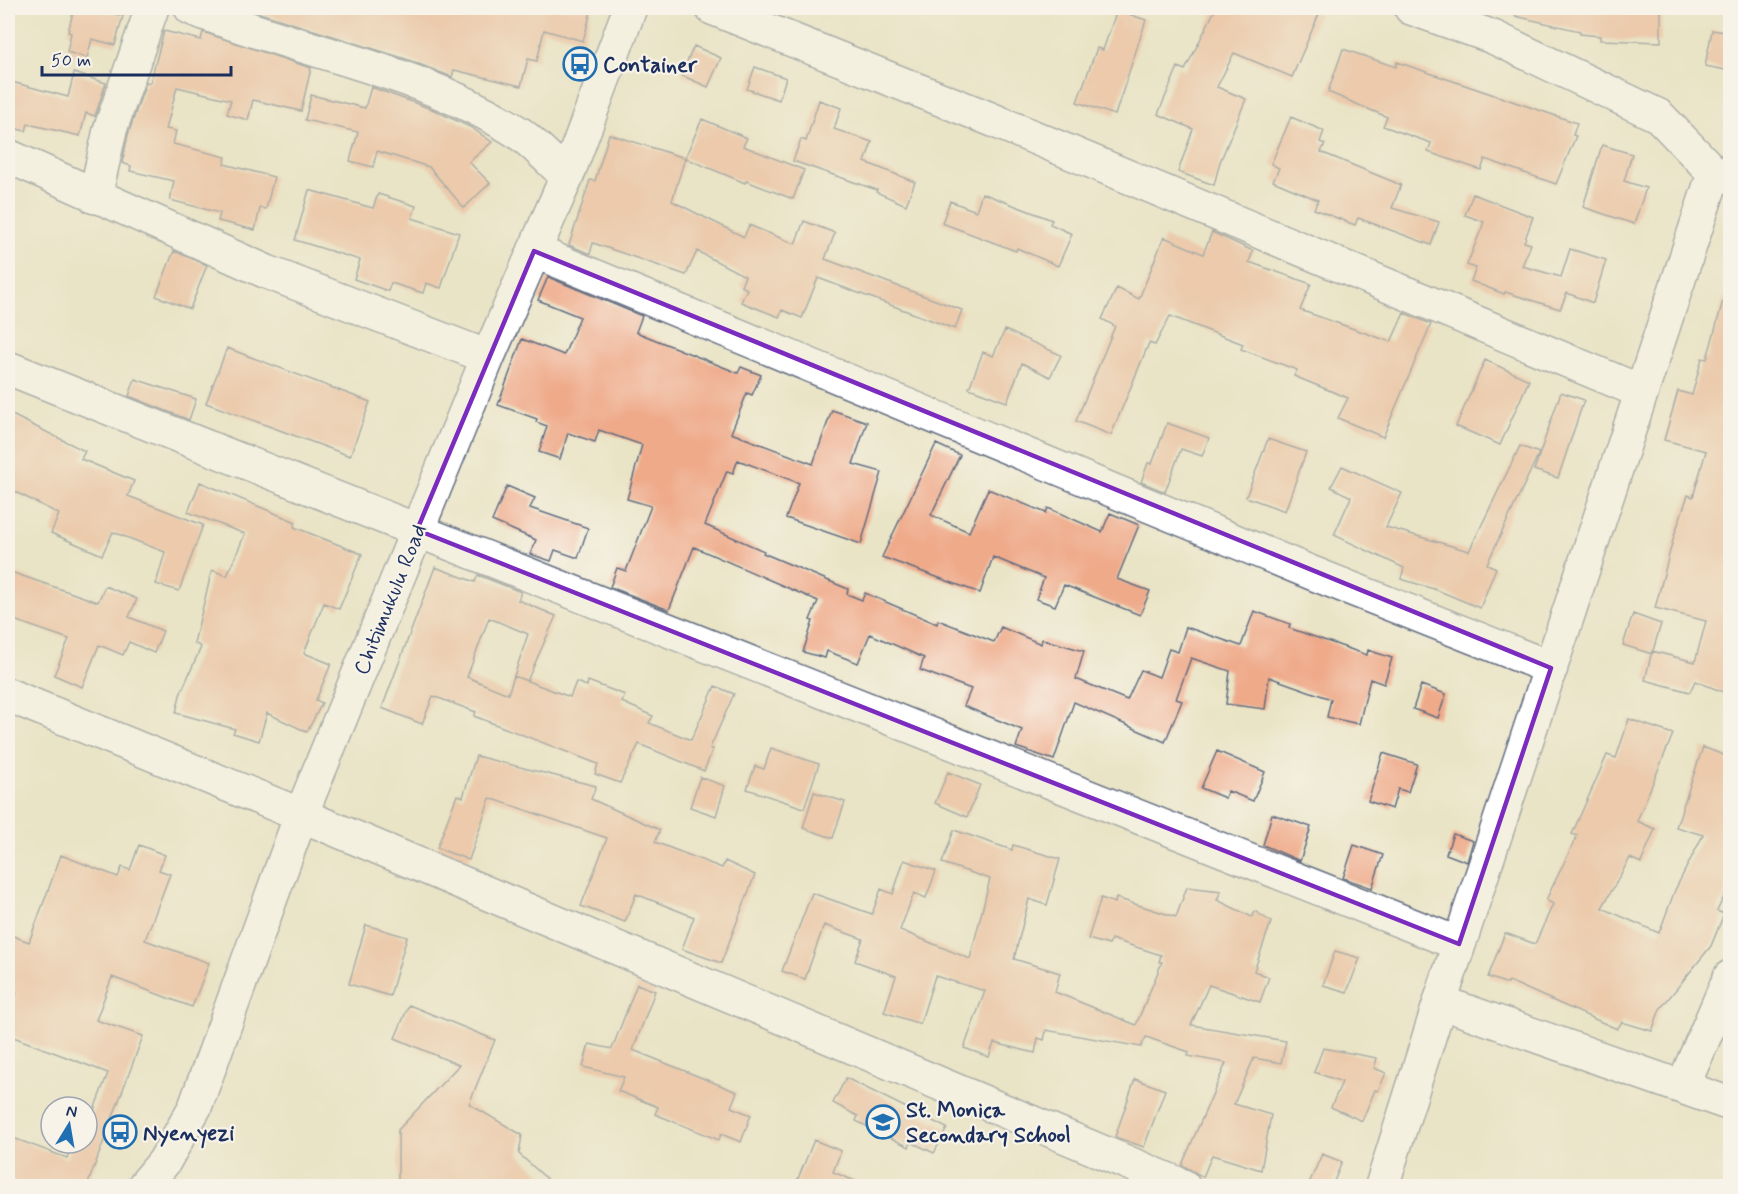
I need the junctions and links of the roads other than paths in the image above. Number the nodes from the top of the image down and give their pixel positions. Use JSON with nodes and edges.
{"nodes":[{"id":1,"x":152,"y":8,"type":"edge"},
{"id":2,"x":191,"y":8,"type":"edge"},
{"id":3,"x":630,"y":8,"type":"edge"},
{"id":4,"x":712,"y":8,"type":"edge"},
{"id":5,"x":1411,"y":8,"type":"edge"},
{"id":6,"x":8,"y":156,"type":"edge"},
{"id":7,"x":1722,"y":174,"type":"edge"},
{"id":8,"x":567,"y":176,"type":"junction"},
{"id":9,"x":96,"y":196,"type":"junction"},
{"id":10,"x":534,"y":251,"type":"junction"},
{"id":11,"x":488,"y":357,"type":"junction"},
{"id":12,"x":8,"y":368,"type":"edge"},
{"id":13,"x":1642,"y":392,"type":"junction"},
{"id":14,"x":417,"y":530,"type":"junction"},
{"id":15,"x":1551,"y":668,"type":"junction"},
{"id":16,"x":8,"y":695,"type":"edge"},
{"id":17,"x":300,"y":815,"type":"junction"},
{"id":18,"x":1460,"y":944,"type":"junction"},
{"id":19,"x":1731,"y":977,"type":"edge"},
{"id":20,"x":1440,"y":1002,"type":"junction"},
{"id":21,"x":1683,"y":1086,"type":"junction"},
{"id":22,"x":1731,"y":1104,"type":"edge"},
{"id":23,"x":144,"y":1186,"type":"edge"},
{"id":24,"x":1183,"y":1186,"type":"edge"},
{"id":25,"x":1382,"y":1186,"type":"edge"}],
"edges":[{"from":1,"to":9,"type":"street"},
{"from":2,"to":8,"type":"street"},
{"from":3,"to":8,"type":"street","name":"Chitimukulu Road"},
{"from":4,"to":13,"type":"street"},
{"from":5,"to":7,"type":"street"},
{"from":6,"to":9,"type":"street"},
{"from":7,"to":13,"type":"street"},
{"from":8,"to":10,"type":"street","name":"Chitimukulu Road"},
{"from":9,"to":11,"type":"street"},
{"from":10,"to":11,"type":"street","name":"Chitimukulu Road"},
{"from":10,"to":15,"type":"street"},
{"from":11,"to":14,"type":"street","name":"Chitimukulu Road"},
{"from":12,"to":14,"type":"street"},
{"from":13,"to":15,"type":"street"},
{"from":14,"to":17,"type":"street","name":"Chitimukulu Road"},
{"from":14,"to":18,"type":"street"},
{"from":15,"to":18,"type":"street"},
{"from":16,"to":17,"type":"street"},
{"from":17,"to":23,"type":"street","name":"Chitimukulu Road"},
{"from":17,"to":24,"type":"street"},
{"from":18,"to":20,"type":"street"},
{"from":19,"to":21,"type":"street"},
{"from":20,"to":21,"type":"street"},
{"from":20,"to":25,"type":"street"},
{"from":21,"to":22,"type":"street"}]}
